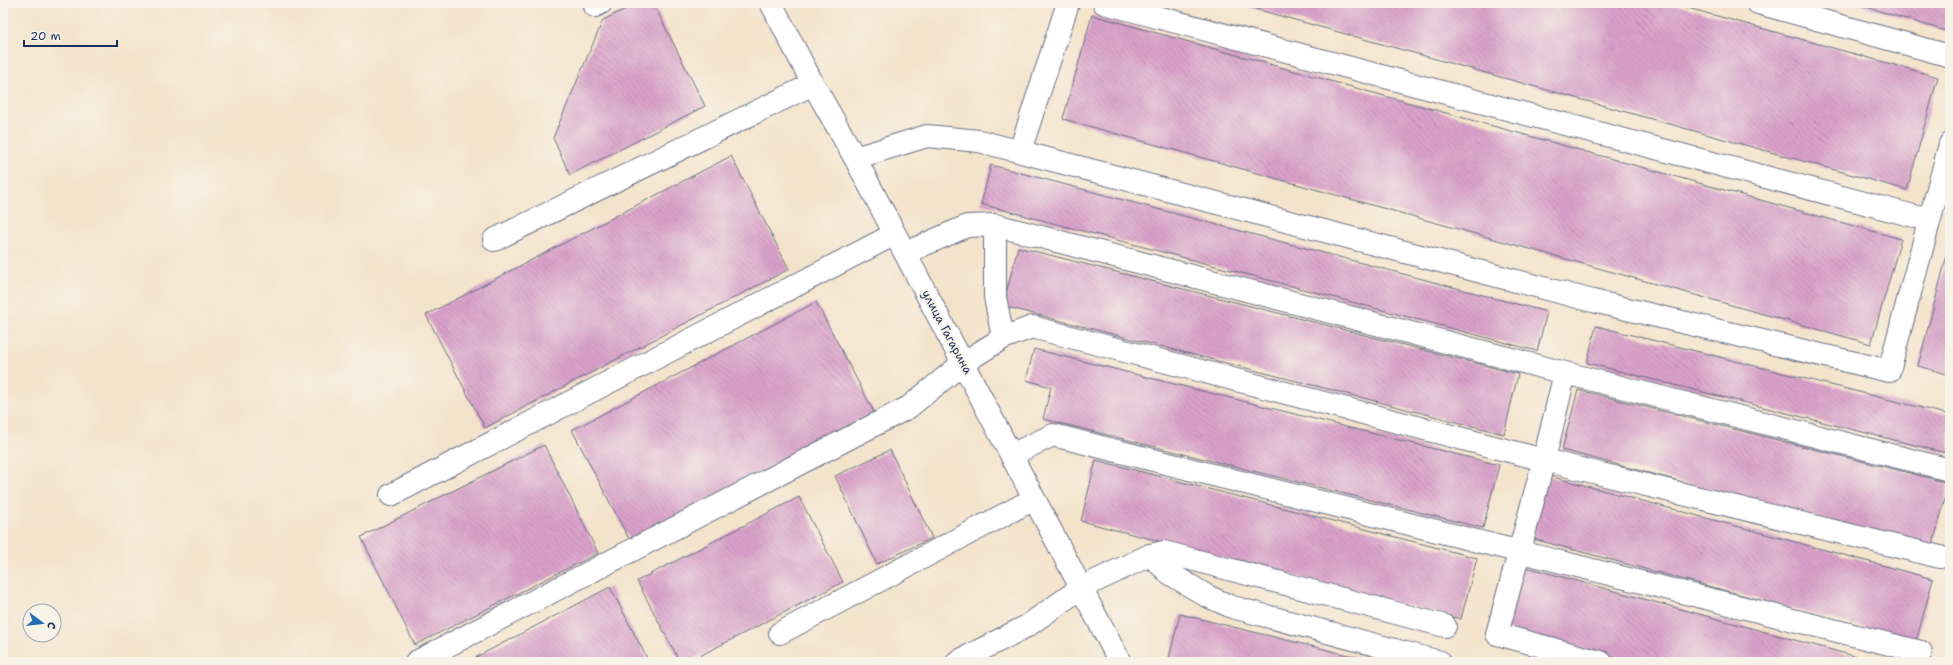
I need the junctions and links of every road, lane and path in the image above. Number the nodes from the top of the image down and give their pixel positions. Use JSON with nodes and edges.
{"nodes":[{"id":1,"x":771,"y":3,"type":"edge"},
{"id":2,"x":1068,"y":3,"type":"edge"},
{"id":3,"x":1104,"y":3,"type":"edge"},
{"id":4,"x":1758,"y":3,"type":"edge"},
{"id":5,"x":1950,"y":56,"type":"edge"},
{"id":6,"x":813,"y":84,"type":"junction"},
{"id":7,"x":1950,"y":144,"type":"edge"},
{"id":8,"x":1020,"y":152,"type":"junction"},
{"id":9,"x":855,"y":158,"type":"junction"},
{"id":10,"x":1929,"y":220,"type":"junction"},
{"id":11,"x":995,"y":224,"type":"junction"},
{"id":12,"x":494,"y":240,"type":"dead end"},
{"id":13,"x":900,"y":243,"type":"junction"},
{"id":14,"x":1003,"y":338,"type":"junction"},
{"id":15,"x":963,"y":363,"type":"junction"},
{"id":16,"x":1565,"y":373,"type":"junction"},
{"id":17,"x":1011,"y":455,"type":"junction"},
{"id":18,"x":1544,"y":460,"type":"junction"},
{"id":19,"x":1950,"y":470,"type":"edge"},
{"id":20,"x":391,"y":495,"type":"dead end"},
{"id":21,"x":1034,"y":499,"type":"junction"},
{"id":22,"x":1520,"y":550,"type":"junction"},
{"id":23,"x":1150,"y":555,"type":"junction"},
{"id":24,"x":1940,"y":557,"type":"dead end"},
{"id":25,"x":1081,"y":588,"type":"junction"},
{"id":26,"x":1445,"y":626,"type":"dead end"},
{"id":27,"x":780,"y":633,"type":"dead end"},
{"id":28,"x":1921,"y":652,"type":"dead end"},
{"id":29,"x":416,"y":662,"type":"edge"},
{"id":30,"x":957,"y":662,"type":"edge"},
{"id":31,"x":1120,"y":662,"type":"edge"},
{"id":32,"x":1440,"y":662,"type":"edge"},
{"id":33,"x":1601,"y":662,"type":"edge"}],
"edges":[{"from":1,"to":6,"type":"street","name":"улица Гагарина"},
{"from":2,"to":8,"type":"street"},
{"from":3,"to":10,"type":"street"},
{"from":4,"to":5,"type":"street"},
{"from":6,"to":9,"type":"street","name":"улица Гагарина"},
{"from":6,"to":12,"type":"street"},
{"from":7,"to":10,"type":"street"},
{"from":8,"to":9,"type":"street"},
{"from":8,"to":10,"type":"street"},
{"from":9,"to":13,"type":"street","name":"улица Гагарина"},
{"from":11,"to":13,"type":"street"},
{"from":11,"to":14,"type":"street"},
{"from":11,"to":16,"type":"street"},
{"from":13,"to":15,"type":"street","name":"улица Гагарина"},
{"from":13,"to":20,"type":"street"},
{"from":14,"to":15,"type":"street"},
{"from":14,"to":18,"type":"street"},
{"from":15,"to":17,"type":"street","name":"улица Гагарина"},
{"from":15,"to":29,"type":"street"},
{"from":16,"to":18,"type":"street"},
{"from":16,"to":19,"type":"street"},
{"from":17,"to":21,"type":"street","name":"улица Гагарина"},
{"from":17,"to":22,"type":"street"},
{"from":18,"to":22,"type":"street"},
{"from":18,"to":24,"type":"street"},
{"from":21,"to":25,"type":"street","name":"улица Гагарина"},
{"from":21,"to":27,"type":"street"},
{"from":22,"to":28,"type":"street"},
{"from":22,"to":33,"type":"street"},
{"from":23,"to":25,"type":"street"},
{"from":23,"to":26,"type":"street"},
{"from":23,"to":32,"type":"street"},
{"from":25,"to":30,"type":"street"},
{"from":25,"to":31,"type":"street","name":"улица Гагарина"}]}
